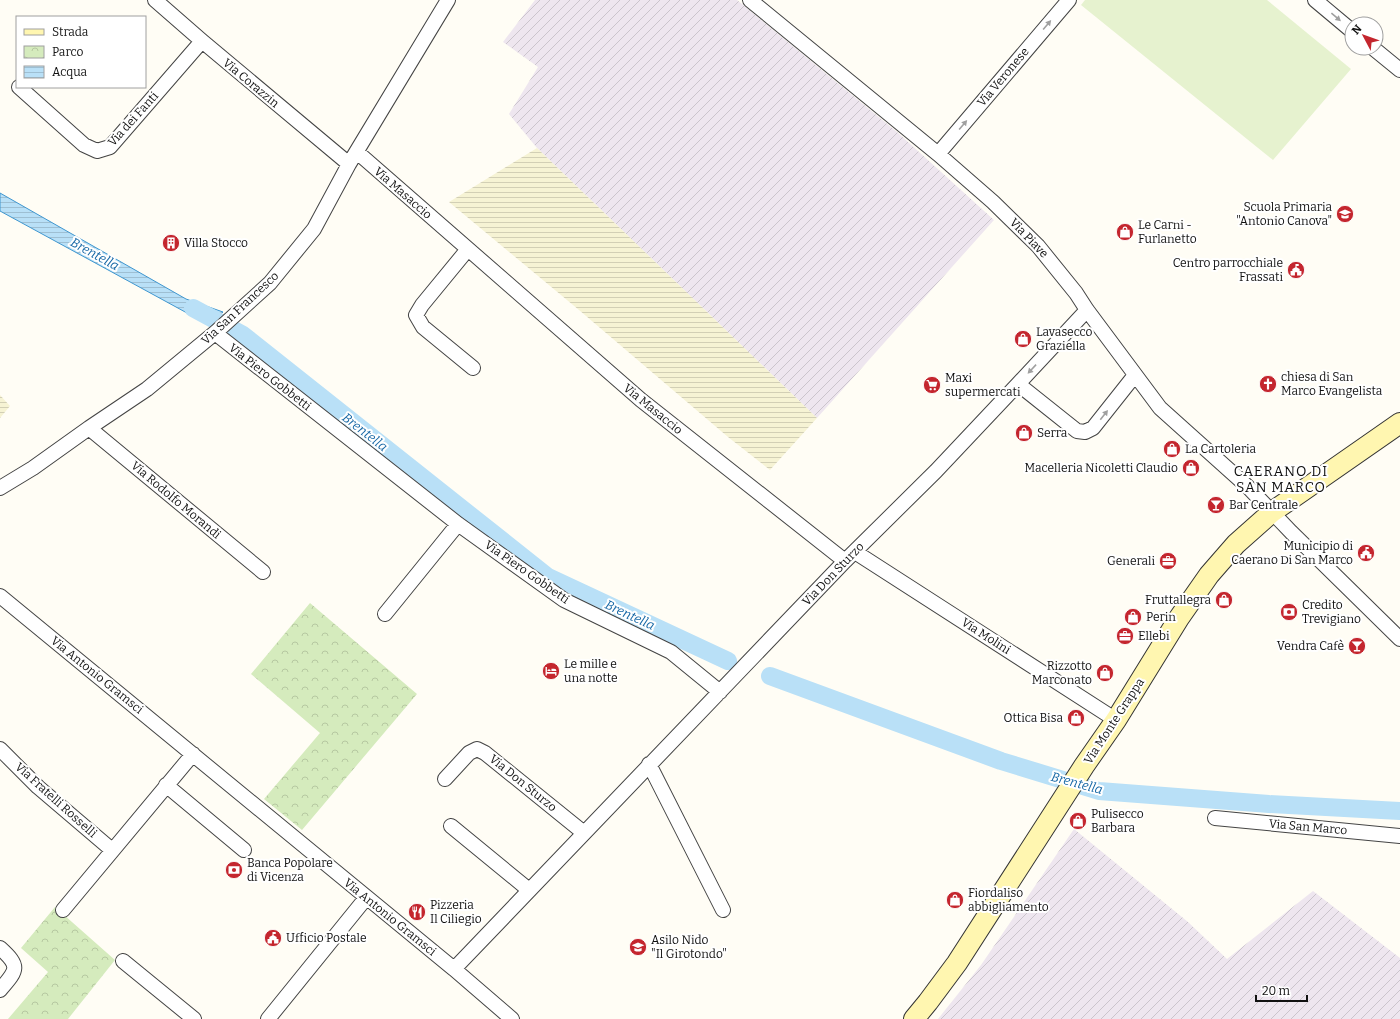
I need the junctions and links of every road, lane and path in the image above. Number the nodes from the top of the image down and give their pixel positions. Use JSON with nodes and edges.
{"nodes":[{"id":1,"x":155,"y":0,"type":"edge"},
{"id":2,"x":448,"y":0,"type":"edge"},
{"id":3,"x":750,"y":0,"type":"edge"},
{"id":4,"x":1066,"y":1,"type":"edge"},
{"id":5,"x":1320,"y":1,"type":"edge"},
{"id":6,"x":1344,"y":24,"type":"edge"},
{"id":7,"x":202,"y":41,"type":"junction"},
{"id":8,"x":1383,"y":56,"type":"edge"},
{"id":9,"x":1400,"y":70,"type":"edge"},
{"id":10,"x":20,"y":88,"type":"edge"},
{"id":11,"x":357,"y":152,"type":"junction"},
{"id":12,"x":938,"y":154,"type":"junction"},
{"id":13,"x":349,"y":164,"type":"junction"},
{"id":14,"x":468,"y":249,"type":"junction"},
{"id":15,"x":1087,"y":310,"type":"junction"},
{"id":16,"x":216,"y":333,"type":"junction"},
{"id":17,"x":473,"y":368,"type":"dead end"},
{"id":18,"x":1135,"y":375,"type":"junction"},
{"id":19,"x":1018,"y":384,"type":"junction"},
{"id":20,"x":1400,"y":423,"type":"edge"},
{"id":21,"x":89,"y":428,"type":"junction"},
{"id":22,"x":0,"y":488,"type":"edge"},
{"id":23,"x":1272,"y":512,"type":"junction"},
{"id":24,"x":458,"y":524,"type":"junction"},
{"id":25,"x":850,"y":556,"type":"junction"},
{"id":26,"x":263,"y":572,"type":"dead end"},
{"id":27,"x":0,"y":596,"type":"edge"},
{"id":28,"x":386,"y":614,"type":"dead end"},
{"id":29,"x":1400,"y":639,"type":"edge"},
{"id":30,"x":720,"y":692,"type":"junction"},
{"id":31,"x":1116,"y":720,"type":"junction"},
{"id":32,"x":0,"y":749,"type":"edge"},
{"id":33,"x":193,"y":754,"type":"junction"},
{"id":34,"x":650,"y":764,"type":"junction"},
{"id":35,"x":445,"y":780,"type":"dead end"},
{"id":36,"x":166,"y":785,"type":"junction"},
{"id":37,"x":1215,"y":818,"type":"dead end"},
{"id":38,"x":451,"y":826,"type":"dead end"},
{"id":39,"x":584,"y":833,"type":"junction"},
{"id":40,"x":1400,"y":836,"type":"edge"},
{"id":41,"x":112,"y":850,"type":"junction"},
{"id":42,"x":244,"y":850,"type":"dead end"},
{"id":43,"x":529,"y":890,"type":"junction"},
{"id":44,"x":366,"y":898,"type":"junction"},
{"id":45,"x":63,"y":910,"type":"dead end"},
{"id":46,"x":723,"y":910,"type":"dead end"},
{"id":47,"x":0,"y":948,"type":"edge"},
{"id":48,"x":123,"y":961,"type":"dead end"},
{"id":49,"x":454,"y":969,"type":"junction"},
{"id":50,"x":0,"y":990,"type":"edge"},
{"id":51,"x":194,"y":1019,"type":"edge"},
{"id":52,"x":268,"y":1019,"type":"edge"},
{"id":53,"x":512,"y":1019,"type":"edge"},
{"id":54,"x":914,"y":1019,"type":"edge"}],
"edges":[{"from":1,"to":7,"type":"street","name":"Via Corazzin"},
{"from":2,"to":11,"type":"street","name":"Via San Francesco"},
{"from":3,"to":12,"type":"street","name":"Via Piave"},
{"from":12,"to":4,"type":"street","name":"Via Veronese","one_way":true},
{"from":5,"to":6,"type":"street","one_way":true},
{"from":7,"to":10,"type":"street","name":"Via dei Fanti"},
{"from":7,"to":13,"type":"street","name":"Via Corazzin"},
{"from":8,"to":9,"type":"street"},
{"from":11,"to":13,"type":"street","name":"Via San Francesco"},
{"from":11,"to":14,"type":"street","name":"Via Masaccio"},
{"from":12,"to":15,"type":"street","name":"Via Piave"},
{"from":13,"to":16,"type":"street","name":"Via San Francesco"},
{"from":14,"to":17,"type":"street"},
{"from":14,"to":25,"type":"street","name":"Via Masaccio"},
{"from":15,"to":18,"type":"street","name":"Via Piave"},
{"from":15,"to":19,"type":"street","name":"Via Don Sturzo","one_way":true},
{"from":16,"to":21,"type":"street","name":"Via San Francesco"},
{"from":16,"to":24,"type":"street","name":"Via Piero Gobbetti"},
{"from":19,"to":18,"type":"street","one_way":true},
{"from":18,"to":23,"type":"street","name":"Via Piave"},
{"from":19,"to":25,"type":"street","name":"Via Don Sturzo"},
{"from":20,"to":23,"type":"main road","name":"Via Monte Grappa"},
{"from":21,"to":22,"type":"street","name":"Via San Francesco"},
{"from":21,"to":26,"type":"street","name":"Via Rodolfo Morandi"},
{"from":23,"to":29,"type":"street","name":"Via Piave"},
{"from":23,"to":31,"type":"main road","name":"Via Monte Grappa"},
{"from":24,"to":28,"type":"street"},
{"from":24,"to":30,"type":"street","name":"Via Piero Gobbetti"},
{"from":25,"to":30,"type":"street","name":"Via Don Sturzo"},
{"from":25,"to":31,"type":"street","name":"Via Molini"},
{"from":27,"to":33,"type":"street","name":"Via Antonio Gramsci"},
{"from":30,"to":34,"type":"street","name":"Via Don Sturzo"},
{"from":31,"to":54,"type":"main road","name":"Via Monte Grappa"},
{"from":32,"to":41,"type":"street","name":"Via Fratelli Rosselli"},
{"from":33,"to":36,"type":"street"},
{"from":33,"to":44,"type":"street","name":"Via Antonio Gramsci"},
{"from":34,"to":39,"type":"street","name":"Via Don Sturzo"},
{"from":34,"to":46,"type":"street"},
{"from":35,"to":39,"type":"street","name":"Via Don Sturzo"},
{"from":36,"to":41,"type":"street"},
{"from":36,"to":42,"type":"street"},
{"from":37,"to":40,"type":"street","name":"Via San Marco"},
{"from":38,"to":43,"type":"street"},
{"from":39,"to":43,"type":"street","name":"Via Don Sturzo"},
{"from":41,"to":45,"type":"street"},
{"from":43,"to":49,"type":"street","name":"Via Don Sturzo"},
{"from":44,"to":49,"type":"street","name":"Via Antonio Gramsci"},
{"from":44,"to":52,"type":"street"},
{"from":47,"to":50,"type":"street"},
{"from":48,"to":51,"type":"street"},
{"from":49,"to":53,"type":"street","name":"Via Antonio Gramsci"}]}
